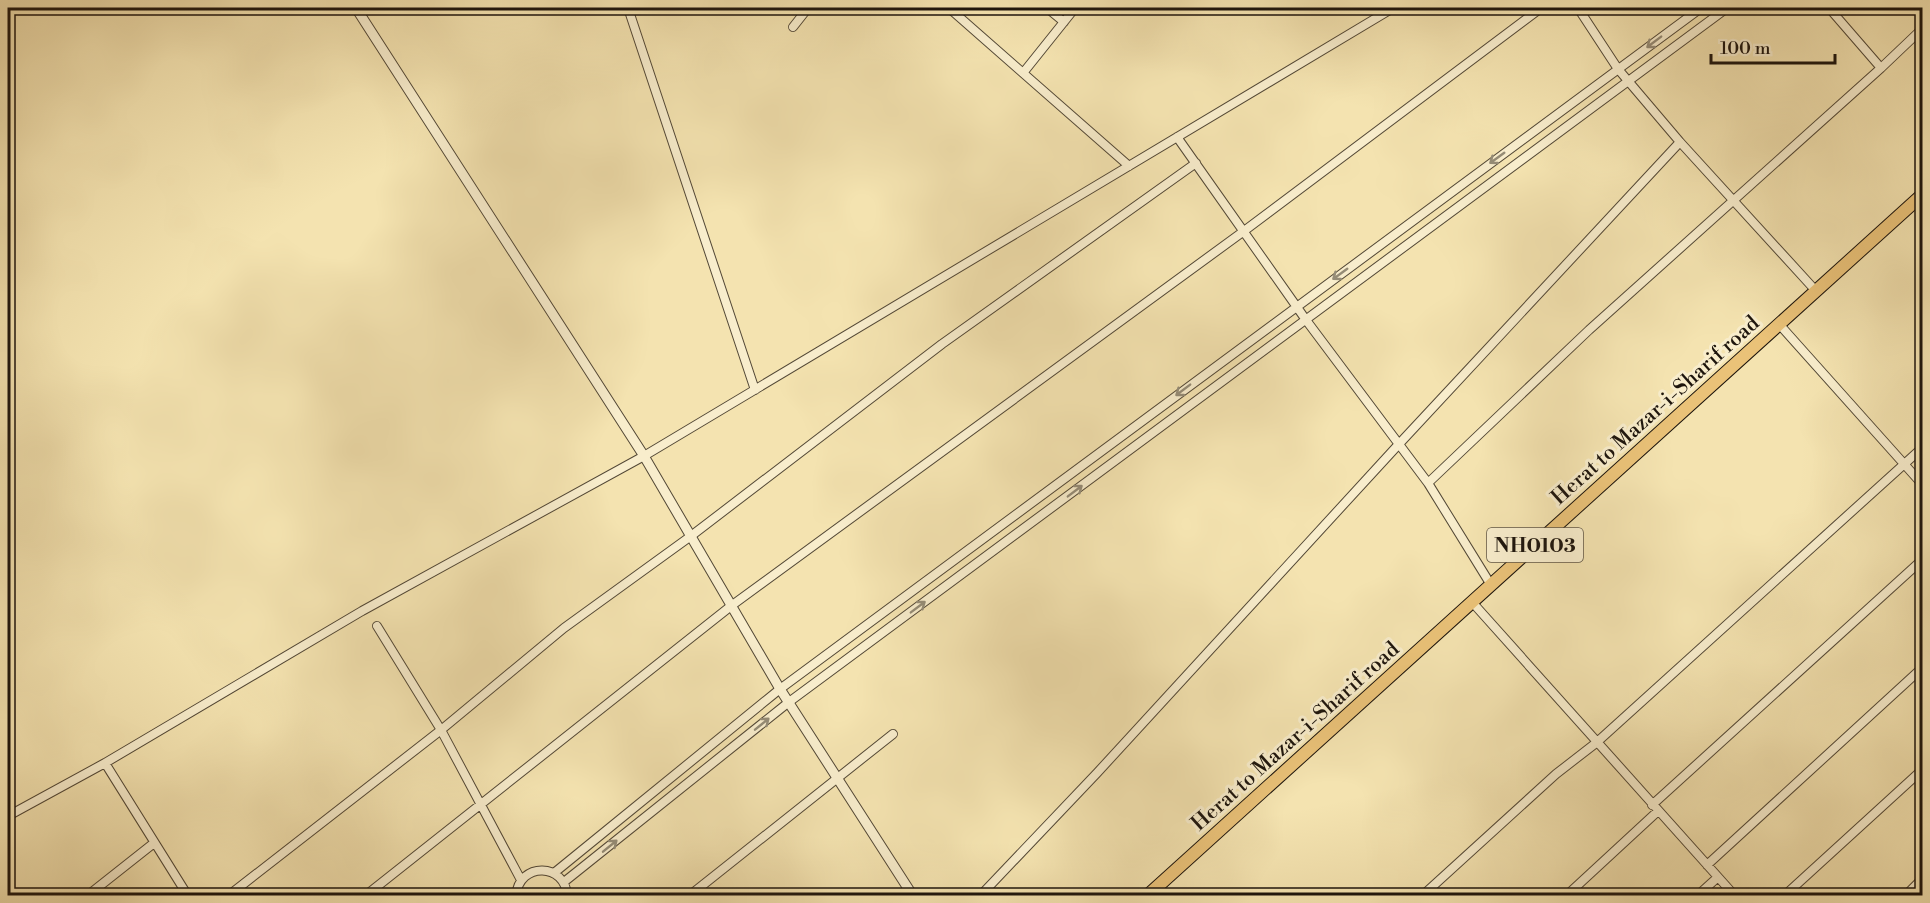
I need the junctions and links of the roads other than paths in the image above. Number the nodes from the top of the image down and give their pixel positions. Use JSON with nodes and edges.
{"nodes":[{"id":1,"x":356,"y":8,"type":"edge"},
{"id":2,"x":628,"y":8,"type":"edge"},
{"id":3,"x":808,"y":8,"type":"edge"},
{"id":4,"x":949,"y":8,"type":"edge"},
{"id":5,"x":1047,"y":8,"type":"edge"},
{"id":6,"x":1075,"y":8,"type":"edge"},
{"id":7,"x":1393,"y":8,"type":"edge"},
{"id":8,"x":1541,"y":8,"type":"edge"},
{"id":9,"x":1578,"y":8,"type":"edge"},
{"id":10,"x":1701,"y":8,"type":"edge"},
{"id":11,"x":1727,"y":8,"type":"edge"},
{"id":12,"x":1829,"y":8,"type":"edge"},
{"id":13,"x":1064,"y":22,"type":"junction"},
{"id":14,"x":793,"y":27,"type":"dead end"},
{"id":15,"x":1923,"y":29,"type":"edge"},
{"id":16,"x":1881,"y":68,"type":"junction"},
{"id":17,"x":1618,"y":69,"type":"junction"},
{"id":18,"x":1023,"y":73,"type":"junction"},
{"id":19,"x":1627,"y":80,"type":"junction"},
{"id":20,"x":1178,"y":137,"type":"junction"},
{"id":21,"x":1680,"y":142,"type":"junction"},
{"id":22,"x":1196,"y":164,"type":"junction"},
{"id":23,"x":1129,"y":166,"type":"junction"},
{"id":24,"x":1923,"y":195,"type":"edge"},
{"id":25,"x":1733,"y":201,"type":"junction"},
{"id":26,"x":1244,"y":231,"type":"junction"},
{"id":27,"x":1816,"y":291,"type":"junction"},
{"id":28,"x":1297,"y":305,"type":"junction"},
{"id":29,"x":1306,"y":320,"type":"junction"},
{"id":30,"x":1779,"y":324,"type":"junction"},
{"id":31,"x":755,"y":390,"type":"junction"},
{"id":32,"x":1399,"y":444,"type":"junction"},
{"id":33,"x":1923,"y":448,"type":"edge"},
{"id":34,"x":644,"y":456,"type":"junction"},
{"id":35,"x":1905,"y":465,"type":"junction"},
{"id":36,"x":1428,"y":483,"type":"junction"},
{"id":37,"x":1923,"y":484,"type":"edge"},
{"id":38,"x":691,"y":536,"type":"junction"},
{"id":39,"x":1923,"y":560,"type":"edge"},
{"id":40,"x":1491,"y":585,"type":"junction"},
{"id":41,"x":1472,"y":602,"type":"junction"},
{"id":42,"x":732,"y":606,"type":"junction"},
{"id":43,"x":377,"y":626,"type":"dead end"},
{"id":44,"x":1923,"y":668,"type":"edge"},
{"id":45,"x":780,"y":689,"type":"junction"},
{"id":46,"x":789,"y":702,"type":"junction"},
{"id":47,"x":441,"y":730,"type":"junction"},
{"id":48,"x":893,"y":734,"type":"dead end"},
{"id":49,"x":1596,"y":743,"type":"junction"},
{"id":50,"x":105,"y":764,"type":"junction"},
{"id":51,"x":1923,"y":770,"type":"edge"},
{"id":52,"x":836,"y":777,"type":"junction"},
{"id":53,"x":481,"y":804,"type":"junction"},
{"id":54,"x":1652,"y":805,"type":"junction"},
{"id":55,"x":1658,"y":812,"type":"junction"},
{"id":56,"x":8,"y":816,"type":"edge"},
{"id":57,"x":154,"y":843,"type":"junction"},
{"id":58,"x":1707,"y":865,"type":"junction"},
{"id":59,"x":554,"y":873,"type":"junction"},
{"id":60,"x":1718,"y":877,"type":"junction"},
{"id":61,"x":1923,"y":879,"type":"edge"},
{"id":62,"x":521,"y":880,"type":"junction"},
{"id":63,"x":564,"y":882,"type":"junction"},
{"id":64,"x":87,"y":896,"type":"edge"},
{"id":65,"x":188,"y":896,"type":"edge"},
{"id":66,"x":228,"y":896,"type":"edge"},
{"id":67,"x":365,"y":896,"type":"edge"},
{"id":68,"x":516,"y":896,"type":"edge"},
{"id":69,"x":567,"y":896,"type":"edge"},
{"id":70,"x":689,"y":896,"type":"edge"},
{"id":71,"x":913,"y":896,"type":"edge"},
{"id":72,"x":980,"y":896,"type":"edge"},
{"id":73,"x":1147,"y":896,"type":"edge"},
{"id":74,"x":1422,"y":896,"type":"edge"},
{"id":75,"x":1566,"y":896,"type":"edge"},
{"id":76,"x":1697,"y":896,"type":"edge"},
{"id":77,"x":1735,"y":896,"type":"edge"},
{"id":78,"x":1784,"y":896,"type":"edge"},
{"id":79,"x":1905,"y":896,"type":"edge"}],
"edges":[{"from":1,"to":34,"type":"street"},
{"from":2,"to":31,"type":"street"},
{"from":3,"to":14,"type":"street"},
{"from":4,"to":18,"type":"street"},
{"from":5,"to":13,"type":"street"},
{"from":6,"to":13,"type":"street"},
{"from":7,"to":20,"type":"street"},
{"from":8,"to":26,"type":"street"},
{"from":9,"to":17,"type":"street"},
{"from":10,"to":17,"type":"street","one_way":true},
{"from":11,"to":19,"type":"street"},
{"from":12,"to":16,"type":"street"},
{"from":13,"to":18,"type":"street"},
{"from":15,"to":16,"type":"street"},
{"from":16,"to":25,"type":"street"},
{"from":17,"to":19,"type":"street"},
{"from":17,"to":28,"type":"street","one_way":true},
{"from":18,"to":23,"type":"street"},
{"from":19,"to":21,"type":"street"},
{"from":19,"to":29,"type":"street"},
{"from":20,"to":22,"type":"street"},
{"from":20,"to":23,"type":"street"},
{"from":21,"to":25,"type":"street"},
{"from":21,"to":32,"type":"street"},
{"from":22,"to":26,"type":"street"},
{"from":22,"to":38,"type":"street"},
{"from":23,"to":31,"type":"street"},
{"from":24,"to":27,"type":"highway","name":"Herat to Mazar-i-Sharif road","number":"NH0103"},
{"from":25,"to":27,"type":"street"},
{"from":25,"to":36,"type":"street"},
{"from":26,"to":28,"type":"street"},
{"from":26,"to":42,"type":"street"},
{"from":27,"to":30,"type":"highway","name":"Herat to Mazar-i-Sharif road","number":"NH0103"},
{"from":28,"to":29,"type":"street"},
{"from":28,"to":45,"type":"street","one_way":true},
{"from":29,"to":32,"type":"street"},
{"from":46,"to":29,"type":"street","one_way":true},
{"from":30,"to":35,"type":"street"},
{"from":30,"to":40,"type":"highway","name":"Herat to Mazar-i-Sharif road","number":"NH0103"},
{"from":31,"to":34,"type":"street"},
{"from":32,"to":36,"type":"street"},
{"from":32,"to":72,"type":"street"},
{"from":33,"to":35,"type":"street"},
{"from":34,"to":38,"type":"street"},
{"from":34,"to":50,"type":"street"},
{"from":35,"to":37,"type":"street"},
{"from":35,"to":49,"type":"street"},
{"from":36,"to":40,"type":"street"},
{"from":38,"to":42,"type":"street"},
{"from":38,"to":47,"type":"street"},
{"from":39,"to":54,"type":"street"},
{"from":40,"to":41,"type":"highway","name":"Herat to Mazar-i-Sharif road","number":"NH0103"},
{"from":41,"to":49,"type":"street"},
{"from":41,"to":73,"type":"highway","name":"Herat to Mazar-i-Sharif road","number":"NH0103"},
{"from":42,"to":45,"type":"street"},
{"from":42,"to":53,"type":"street"},
{"from":43,"to":47,"type":"street"},
{"from":44,"to":58,"type":"street"},
{"from":45,"to":46,"type":"street"},
{"from":45,"to":59,"type":"street"},
{"from":46,"to":52,"type":"street"},
{"from":63,"to":46,"type":"street","one_way":true},
{"from":47,"to":53,"type":"street"},
{"from":47,"to":66,"type":"street"},
{"from":48,"to":52,"type":"street"},
{"from":49,"to":54,"type":"street"},
{"from":49,"to":74,"type":"street"},
{"from":50,"to":56,"type":"street"},
{"from":50,"to":57,"type":"street"},
{"from":51,"to":78,"type":"street"},
{"from":52,"to":70,"type":"street"},
{"from":52,"to":71,"type":"street"},
{"from":53,"to":62,"type":"street"},
{"from":53,"to":67,"type":"street"},
{"from":54,"to":55,"type":"street"},
{"from":55,"to":58,"type":"street"},
{"from":55,"to":75,"type":"street"},
{"from":57,"to":64,"type":"street"},
{"from":57,"to":65,"type":"street"},
{"from":58,"to":60,"type":"street"},
{"from":59,"to":62,"type":"street"},
{"from":59,"to":63,"type":"street"},
{"from":60,"to":76,"type":"street"},
{"from":60,"to":77,"type":"street"},
{"from":61,"to":79,"type":"street"},
{"from":62,"to":68,"type":"street"},
{"from":63,"to":69,"type":"street"}]}
